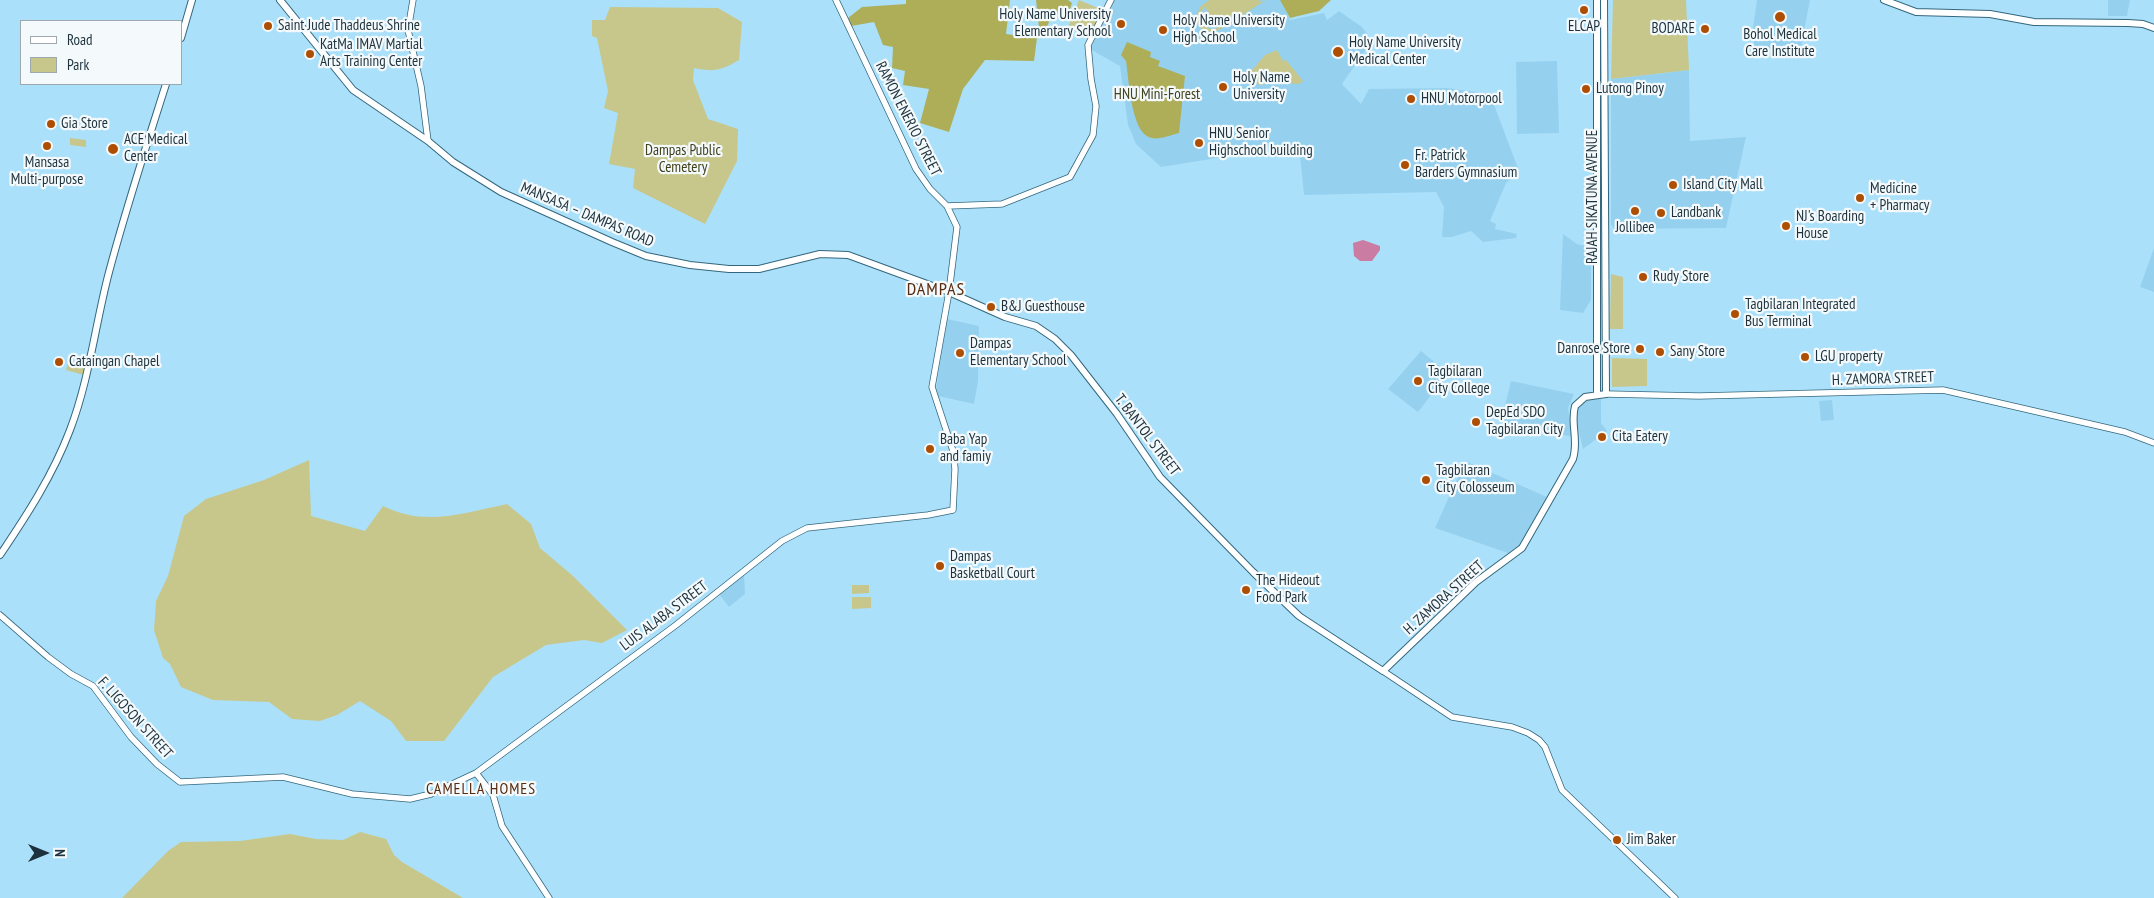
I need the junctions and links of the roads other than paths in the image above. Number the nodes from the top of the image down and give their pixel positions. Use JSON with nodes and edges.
{"nodes":[{"id":1,"x":192,"y":0,"type":"edge"},
{"id":2,"x":280,"y":0,"type":"edge"},
{"id":3,"x":413,"y":0,"type":"edge"},
{"id":4,"x":836,"y":0,"type":"edge"},
{"id":5,"x":1111,"y":0,"type":"edge"},
{"id":6,"x":1597,"y":0,"type":"edge"},
{"id":7,"x":1604,"y":0,"type":"edge"},
{"id":8,"x":1884,"y":0,"type":"edge"},
{"id":9,"x":2154,"y":28,"type":"edge"},
{"id":10,"x":182,"y":35,"type":"edge"},
{"id":11,"x":1597,"y":76,"type":"junction"},
{"id":12,"x":1605,"y":76,"type":"junction"},
{"id":13,"x":166,"y":85,"type":"edge"},
{"id":14,"x":428,"y":141,"type":"junction"},
{"id":15,"x":947,"y":206,"type":"junction"},
{"id":16,"x":1597,"y":244,"type":"junction"},
{"id":17,"x":1605,"y":245,"type":"junction"},
{"id":18,"x":950,"y":292,"type":"junction"},
{"id":19,"x":1597,"y":394,"type":"junction"},
{"id":20,"x":1606,"y":394,"type":"junction"},
{"id":21,"x":2154,"y":443,"type":"edge"},
{"id":22,"x":953,"y":510,"type":"joint"},
{"id":23,"x":0,"y":555,"type":"edge"},
{"id":24,"x":0,"y":616,"type":"edge"},
{"id":25,"x":1384,"y":671,"type":"junction"},
{"id":26,"x":476,"y":773,"type":"junction"},
{"id":27,"x":180,"y":782,"type":"joint"},
{"id":28,"x":549,"y":898,"type":"edge"},
{"id":29,"x":1675,"y":898,"type":"edge"}],
"edges":[{"from":1,"to":10,"type":"main road"},
{"from":2,"to":14,"type":"main road","name":"MANSASA – DAMPAS ROAD"},
{"from":3,"to":14,"type":"street"},
{"from":4,"to":15,"type":"street","name":"RAMON ENERIO STREET"},
{"from":5,"to":15,"type":"street"},
{"from":6,"to":11,"type":"main road"},
{"from":7,"to":12,"type":"main road","name":"RAJAH SIKATUNA AVENUE"},
{"from":8,"to":9,"type":"main road"},
{"from":11,"to":12,"type":"main road"},
{"from":11,"to":16,"type":"main road"},
{"from":12,"to":17,"type":"main road","name":"RAJAH SIKATUNA AVENUE"},
{"from":13,"to":23,"type":"main road"},
{"from":14,"to":18,"type":"main road","name":"MANSASA – DAMPAS ROAD"},
{"from":15,"to":18,"type":"street","name":"RAMON ENERIO STREET"},
{"from":16,"to":17,"type":"main road"},
{"from":16,"to":19,"type":"main road"},
{"from":17,"to":20,"type":"main road","name":"RAJAH SIKATUNA AVENUE"},
{"from":18,"to":22,"type":"street","name":"RAMON ENERIO STREET"},
{"from":18,"to":25,"type":"main road","name":"T. BANTOL STREET"},
{"from":19,"to":20,"type":"main road"},
{"from":19,"to":25,"type":"main road","name":"H. ZAMORA STREET"},
{"from":20,"to":21,"type":"street","name":"H. ZAMORA STREET"},
{"from":22,"to":26,"type":"street","name":"LUIS ALABA STREET"},
{"from":24,"to":27,"type":"street","name":"F. LIGOSON STREET"},
{"from":25,"to":29,"type":"street"},
{"from":26,"to":27,"type":"street","name":"LUIS ALABA STREET"},
{"from":26,"to":28,"type":"street"}]}
